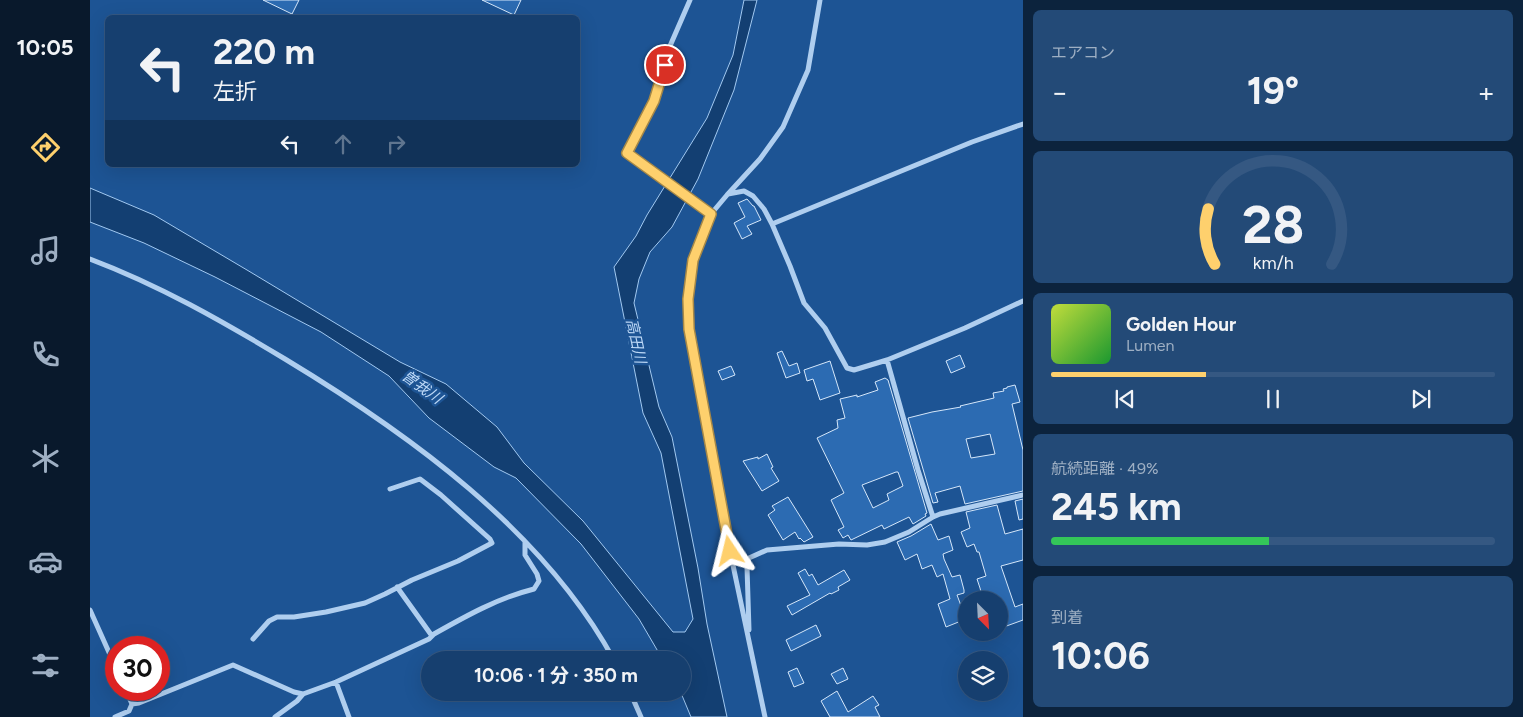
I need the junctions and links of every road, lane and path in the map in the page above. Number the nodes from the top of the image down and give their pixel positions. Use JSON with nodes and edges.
{"nodes":[{"id":1,"x":690,"y":0,"type":"edge"},
{"id":2,"x":820,"y":0,"type":"edge"},
{"id":3,"x":1023,"y":124,"type":"edge"},
{"id":4,"x":727,"y":194,"type":"junction"},
{"id":5,"x":709,"y":213,"type":"junction"},
{"id":6,"x":772,"y":224,"type":"junction"},
{"id":7,"x":90,"y":259,"type":"edge"},
{"id":8,"x":1023,"y":301,"type":"edge"},
{"id":9,"x":887,"y":360,"type":"junction"},
{"id":10,"x":390,"y":489,"type":"dead end"},
{"id":11,"x":1023,"y":495,"type":"edge"},
{"id":12,"x":933,"y":517,"type":"junction"},
{"id":13,"x":525,"y":542,"type":"junction"},
{"id":14,"x":397,"y":587,"type":"junction"},
{"id":15,"x":90,"y":610,"type":"edge"},
{"id":16,"x":432,"y":636,"type":"junction"},
{"id":17,"x":748,"y":638,"type":"junction"},
{"id":18,"x":253,"y":640,"type":"dead end"},
{"id":19,"x":105,"y":643,"type":"edge"},
{"id":20,"x":609,"y":651,"type":"edge"},
{"id":21,"x":336,"y":682,"type":"junction"},
{"id":22,"x":303,"y":694,"type":"junction"},
{"id":23,"x":131,"y":701,"type":"edge"},
{"id":24,"x":634,"y":701,"type":"edge"},
{"id":25,"x":132,"y":704,"type":"junction"},
{"id":26,"x":115,"y":717,"type":"edge"},
{"id":27,"x":275,"y":717,"type":"edge"},
{"id":28,"x":350,"y":717,"type":"edge"},
{"id":29,"x":641,"y":717,"type":"edge"},
{"id":30,"x":765,"y":717,"type":"edge"}],
"edges":[{"from":1,"to":5,"type":"street"},
{"from":2,"to":4,"type":"street"},
{"from":3,"to":6,"type":"street"},
{"from":4,"to":5,"type":"street"},
{"from":4,"to":6,"type":"street"},
{"from":5,"to":17,"type":"street"},
{"from":6,"to":9,"type":"street"},
{"from":7,"to":13,"type":"street"},
{"from":8,"to":9,"type":"street"},
{"from":9,"to":12,"type":"street"},
{"from":10,"to":14,"type":"street"},
{"from":11,"to":12,"type":"street"},
{"from":12,"to":17,"type":"street"},
{"from":13,"to":16,"type":"street"},
{"from":13,"to":20,"type":"street"},
{"from":14,"to":16,"type":"street"},
{"from":14,"to":18,"type":"street"},
{"from":15,"to":19,"type":"street"},
{"from":16,"to":21,"type":"street"},
{"from":17,"to":30,"type":"street"},
{"from":21,"to":22,"type":"street"},
{"from":21,"to":28,"type":"street"},
{"from":22,"to":25,"type":"street"},
{"from":22,"to":27,"type":"street"},
{"from":23,"to":25,"type":"street"},
{"from":24,"to":29,"type":"street"},
{"from":25,"to":26,"type":"street"}]}
